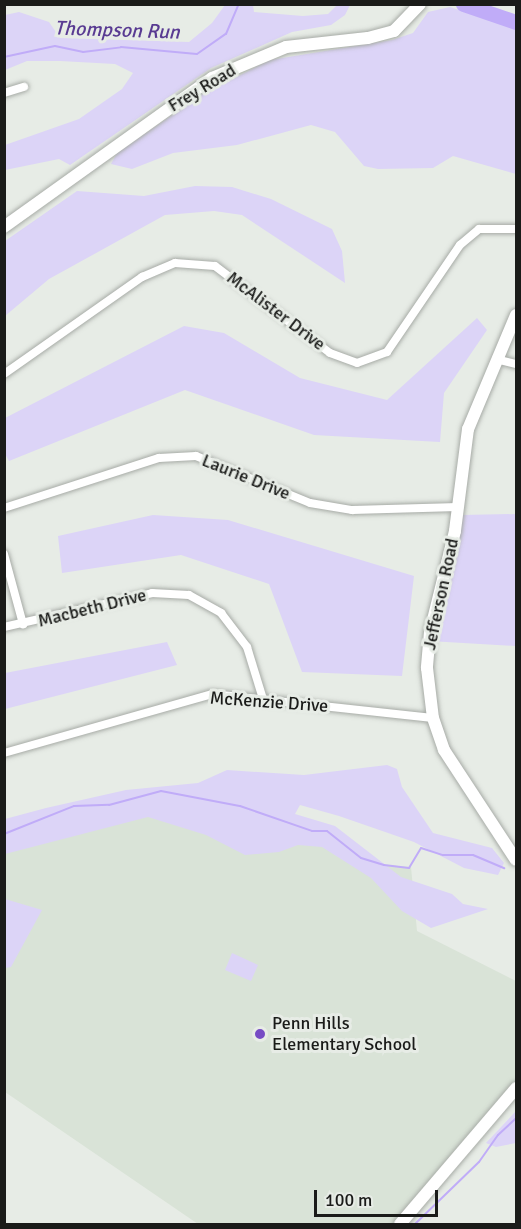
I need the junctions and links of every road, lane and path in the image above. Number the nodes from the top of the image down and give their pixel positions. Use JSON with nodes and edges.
{"nodes":[{"id":1,"x":420,"y":5,"type":"edge"},
{"id":2,"x":24,"y":87,"type":"dead end"},
{"id":3,"x":4,"y":93,"type":"edge"},
{"id":4,"x":4,"y":227,"type":"edge"},
{"id":5,"x":516,"y":229,"type":"edge"},
{"id":6,"x":516,"y":315,"type":"edge"},
{"id":7,"x":496,"y":359,"type":"junction"},
{"id":8,"x":516,"y":364,"type":"edge"},
{"id":9,"x":4,"y":374,"type":"edge"},
{"id":10,"x":458,"y":507,"type":"junction"},
{"id":11,"x":4,"y":508,"type":"edge"},
{"id":12,"x":4,"y":554,"type":"edge"},
{"id":13,"x":23,"y":624,"type":"junction"},
{"id":14,"x":4,"y":627,"type":"edge"},
{"id":15,"x":263,"y":699,"type":"junction"},
{"id":16,"x":433,"y":718,"type":"junction"},
{"id":17,"x":4,"y":753,"type":"edge"},
{"id":18,"x":516,"y":860,"type":"edge"},
{"id":19,"x":516,"y":1088,"type":"edge"},
{"id":20,"x":400,"y":1224,"type":"edge"}],
"edges":[{"from":1,"to":4,"type":"street","name":"Frey Road"},
{"from":2,"to":3,"type":"street"},
{"from":5,"to":9,"type":"street","name":"McAlister Drive"},
{"from":6,"to":7,"type":"street","name":"Jefferson Road"},
{"from":7,"to":8,"type":"street"},
{"from":7,"to":10,"type":"street","name":"Jefferson Road"},
{"from":10,"to":11,"type":"street","name":"Laurie Drive"},
{"from":10,"to":16,"type":"street","name":"Jefferson Road"},
{"from":12,"to":13,"type":"street"},
{"from":13,"to":14,"type":"street","name":"Macbeth Drive"},
{"from":13,"to":15,"type":"street","name":"Macbeth Drive"},
{"from":15,"to":16,"type":"street","name":"McKenzie Drive"},
{"from":15,"to":17,"type":"street","name":"McKenzie Drive"},
{"from":16,"to":18,"type":"street","name":"Jefferson Road"},
{"from":19,"to":20,"type":"street"}]}
